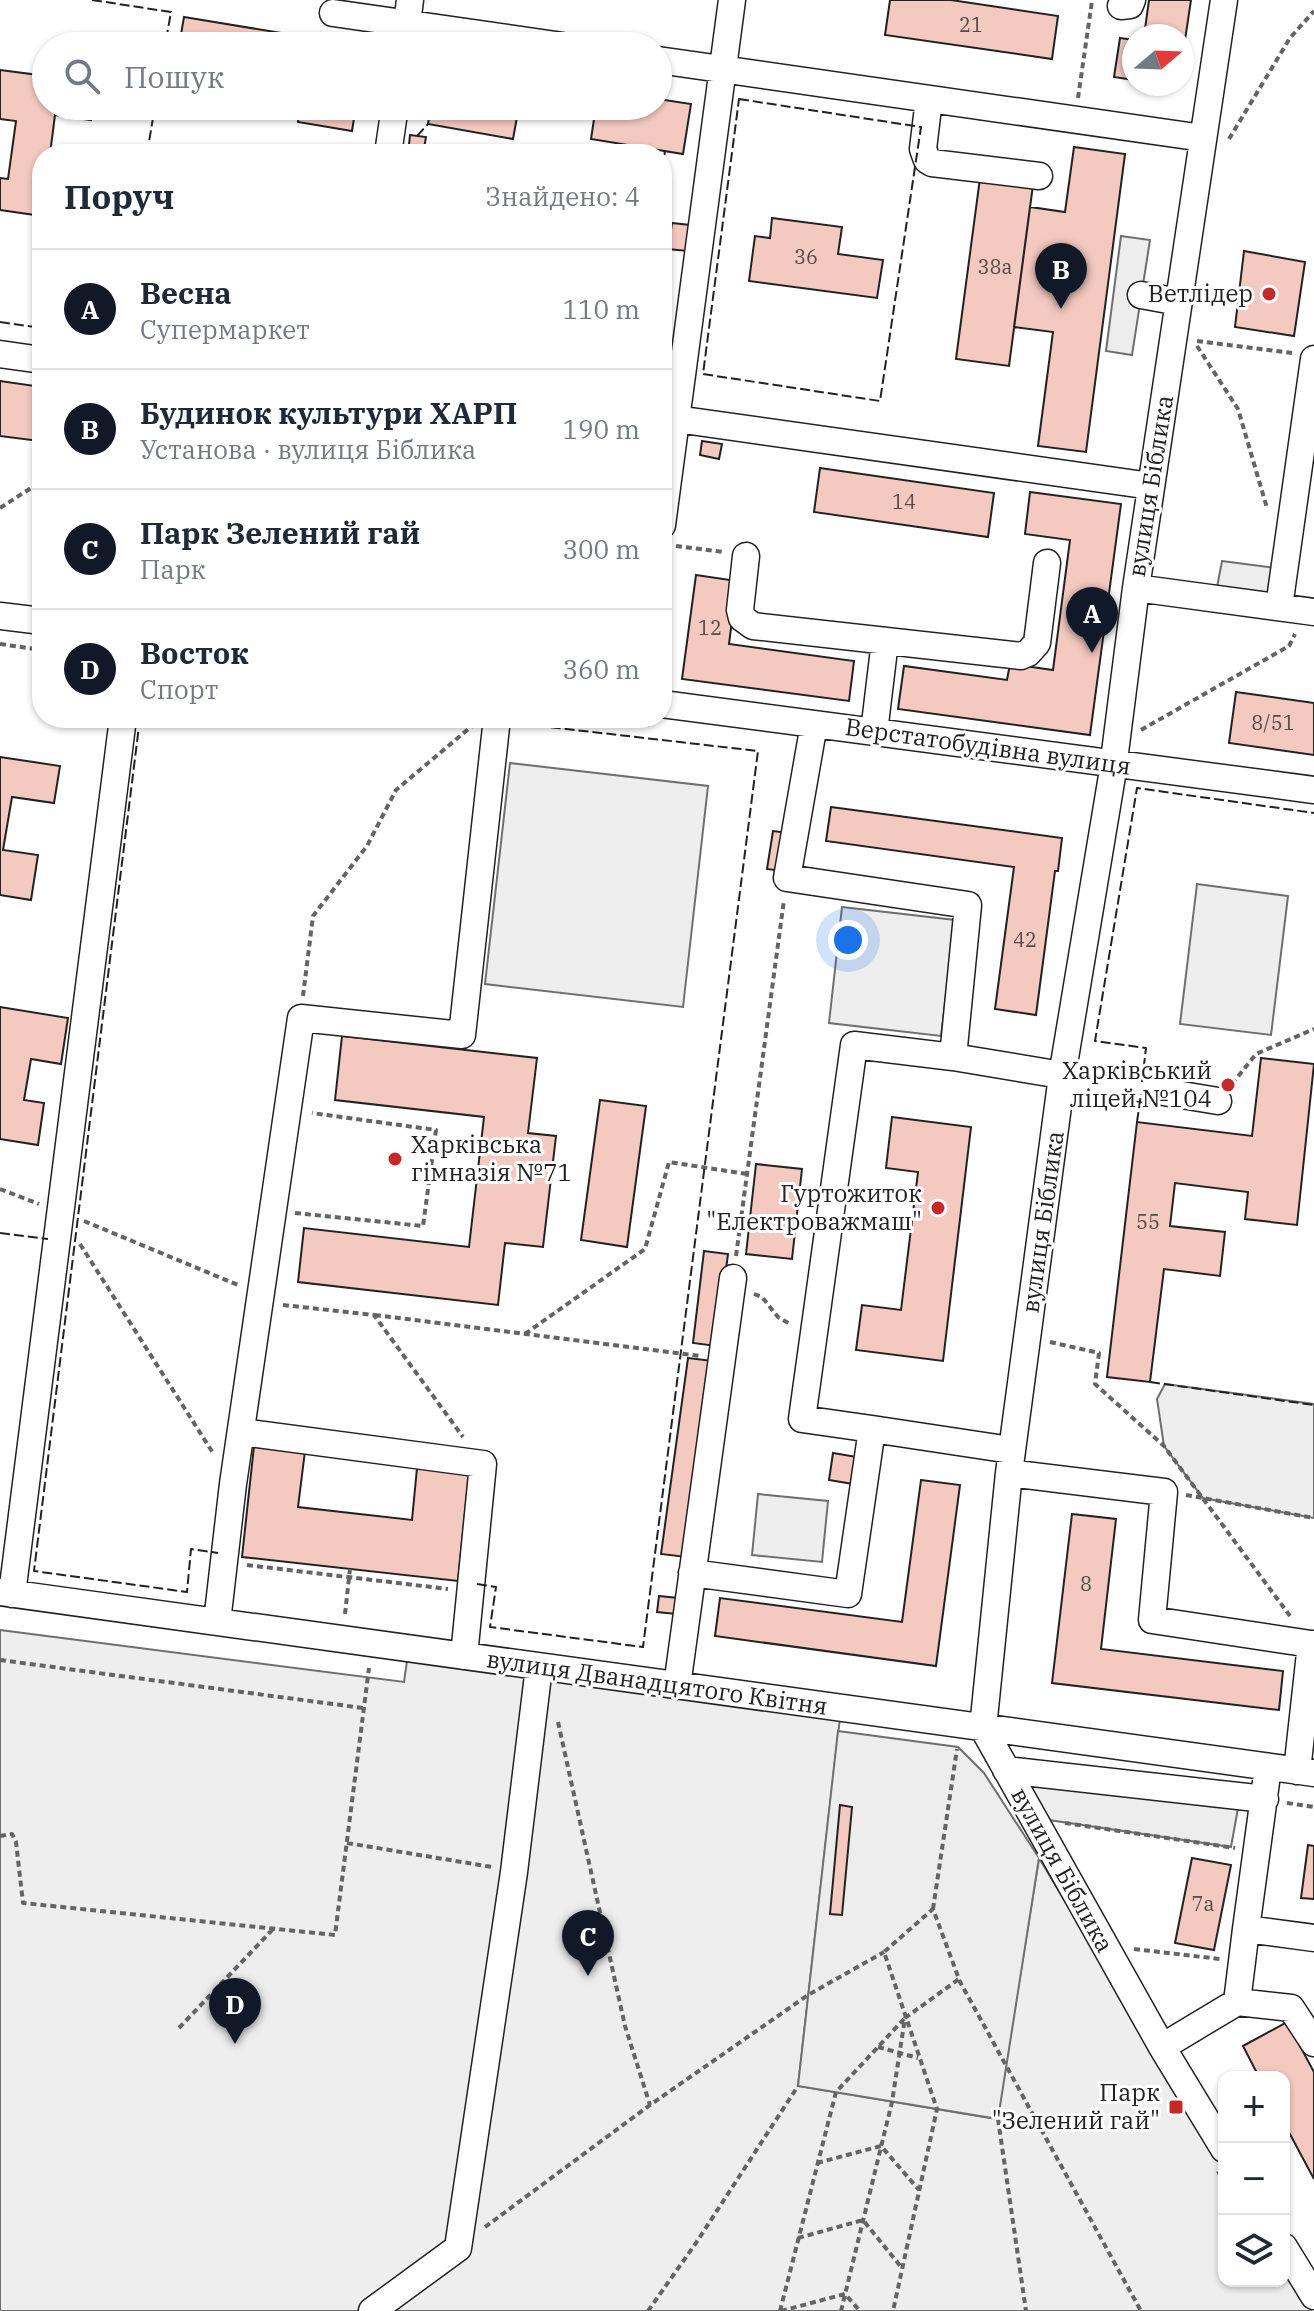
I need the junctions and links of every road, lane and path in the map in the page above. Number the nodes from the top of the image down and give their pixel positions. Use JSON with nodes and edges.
{"nodes":[{"id":1,"x":410,"y":0,"type":"edge"},
{"id":2,"x":732,"y":0,"type":"edge"},
{"id":3,"x":1224,"y":0,"type":"edge"},
{"id":4,"x":1092,"y":1,"type":"edge"},
{"id":5,"x":1314,"y":11,"type":"edge"},
{"id":6,"x":333,"y":13,"type":"dead end"},
{"id":7,"x":406,"y":32,"type":"edge"},
{"id":8,"x":465,"y":32,"type":"edge"},
{"id":9,"x":672,"y":62,"type":"edge"},
{"id":10,"x":929,"y":99,"type":"junction"},
{"id":11,"x":1077,"y":104,"type":"dead end"},
{"id":12,"x":393,"y":120,"type":"edge"},
{"id":13,"x":1203,"y":138,"type":"junction"},
{"id":14,"x":389,"y":144,"type":"edge"},
{"id":15,"x":1039,"y":176,"type":"dead end"},
{"id":16,"x":1141,"y":295,"type":"dead end"},
{"id":17,"x":1179,"y":302,"type":"junction"},
{"id":18,"x":0,"y":354,"type":"edge"},
{"id":19,"x":1306,"y":356,"type":"edge"},
{"id":20,"x":32,"y":359,"type":"edge"},
{"id":21,"x":672,"y":418,"type":"edge"},
{"id":22,"x":672,"y":472,"type":"edge"},
{"id":23,"x":1151,"y":486,"type":"junction"},
{"id":24,"x":32,"y":487,"type":"edge"},
{"id":25,"x":0,"y":508,"type":"edge"},
{"id":26,"x":1268,"y":510,"type":"dead end"},
{"id":27,"x":672,"y":537,"type":"edge"},
{"id":28,"x":746,"y":556,"type":"joint"},
{"id":29,"x":1047,"y":563,"type":"dead end"},
{"id":30,"x":1136,"y":588,"type":"junction"},
{"id":31,"x":1279,"y":607,"type":"junction"},
{"id":32,"x":1310,"y":611,"type":"edge"},
{"id":33,"x":0,"y":616,"type":"edge"},
{"id":34,"x":32,"y":620,"type":"edge"},
{"id":35,"x":885,"y":641,"type":"junction"},
{"id":36,"x":0,"y":644,"type":"edge"},
{"id":37,"x":32,"y":649,"type":"edge"},
{"id":38,"x":672,"y":705,"type":"edge"},
{"id":39,"x":814,"y":724,"type":"junction"},
{"id":40,"x":122,"y":728,"type":"edge"},
{"id":41,"x":477,"y":728,"type":"edge"},
{"id":42,"x":488,"y":728,"type":"edge"},
{"id":43,"x":874,"y":732,"type":"junction"},
{"id":44,"x":1134,"y":734,"type":"dead end"},
{"id":45,"x":1114,"y":765,"type":"junction"},
{"id":46,"x":1314,"y":790,"type":"edge"},
{"id":47,"x":787,"y":878,"type":"junction"},
{"id":48,"x":301,"y":1018,"type":"junction"},
{"id":49,"x":1314,"y":1029,"type":"edge"},
{"id":50,"x":953,"y":1057,"type":"junction"},
{"id":51,"x":1062,"y":1076,"type":"junction"},
{"id":52,"x":1218,"y":1101,"type":"joint"},
{"id":53,"x":287,"y":1109,"type":"junction"},
{"id":54,"x":747,"y":1174,"type":"junction"},
{"id":55,"x":0,"y":1189,"type":"edge"},
{"id":56,"x":272,"y":1210,"type":"junction"},
{"id":57,"x":59,"y":1211,"type":"junction"},
{"id":58,"x":732,"y":1282,"type":"junction"},
{"id":59,"x":260,"y":1295,"type":"junction"},
{"id":60,"x":374,"y":1315,"type":"junction"},
{"id":61,"x":525,"y":1334,"type":"junction"},
{"id":62,"x":813,"y":1336,"type":"junction"},
{"id":63,"x":1050,"y":1342,"type":"dead end"},
{"id":64,"x":722,"y":1358,"type":"junction"},
{"id":65,"x":872,"y":1429,"type":"junction"},
{"id":66,"x":241,"y":1432,"type":"junction"},
{"id":67,"x":1010,"y":1462,"type":"junction"},
{"id":68,"x":483,"y":1464,"type":"junction"},
{"id":69,"x":233,"y":1484,"type":"junction"},
{"id":70,"x":1164,"y":1492,"type":"junction"},
{"id":71,"x":1203,"y":1498,"type":"junction"},
{"id":72,"x":1314,"y":1518,"type":"edge"},
{"id":73,"x":224,"y":1562,"type":"junction"},
{"id":74,"x":350,"y":1569,"type":"dead end"},
{"id":75,"x":692,"y":1573,"type":"junction"},
{"id":76,"x":349,"y":1578,"type":"junction"},
{"id":77,"x":471,"y":1592,"type":"junction"},
{"id":78,"x":6,"y":1593,"type":"edge"},
{"id":79,"x":344,"y":1621,"type":"dead end"},
{"id":80,"x":217,"y":1622,"type":"junction"},
{"id":81,"x":1312,"y":1644,"type":"edge"},
{"id":82,"x":464,"y":1656,"type":"junction"},
{"id":83,"x":0,"y":1660,"type":"edge"},
{"id":84,"x":369,"y":1666,"type":"dead end"},
{"id":85,"x":539,"y":1667,"type":"junction"},
{"id":86,"x":677,"y":1686,"type":"junction"},
{"id":87,"x":363,"y":1708,"type":"junction"},
{"id":88,"x":558,"y":1722,"type":"dead end"},
{"id":89,"x":983,"y":1728,"type":"junction"},
{"id":90,"x":958,"y":1747,"type":"dead end"},
{"id":91,"x":1267,"y":1767,"type":"junction"},
{"id":92,"x":1006,"y":1770,"type":"junction"},
{"id":93,"x":1305,"y":1772,"type":"edge"},
{"id":94,"x":1265,"y":1799,"type":"junction"},
{"id":95,"x":1064,"y":1823,"type":"dead end"},
{"id":96,"x":0,"y":1836,"type":"edge"},
{"id":97,"x":346,"y":1843,"type":"junction"},
{"id":98,"x":1240,"y":1849,"type":"dead end"},
{"id":99,"x":514,"y":1872,"type":"junction"},
{"id":100,"x":933,"y":1909,"type":"junction"},
{"id":101,"x":274,"y":1928,"type":"junction"},
{"id":102,"x":1246,"y":1929,"type":"junction"},
{"id":103,"x":1314,"y":1938,"type":"edge"},
{"id":104,"x":1134,"y":1949,"type":"dead end"},
{"id":105,"x":884,"y":1952,"type":"junction"},
{"id":106,"x":1220,"y":1959,"type":"dead end"},
{"id":107,"x":959,"y":1979,"type":"junction"},
{"id":108,"x":1237,"y":2002,"type":"junction"},
{"id":109,"x":905,"y":2018,"type":"junction"},
{"id":110,"x":179,"y":2028,"type":"dead end"},
{"id":111,"x":1314,"y":2043,"type":"edge"},
{"id":112,"x":878,"y":2047,"type":"junction"},
{"id":113,"x":1162,"y":2047,"type":"junction"},
{"id":114,"x":899,"y":2054,"type":"junction"},
{"id":115,"x":919,"y":2059,"type":"junction"},
{"id":116,"x":798,"y":2086,"type":"dead end"},
{"id":117,"x":650,"y":2105,"type":"junction"},
{"id":118,"x":998,"y":2119,"type":"dead end"},
{"id":119,"x":1220,"y":2143,"type":"edge"},
{"id":120,"x":881,"y":2146,"type":"junction"},
{"id":121,"x":817,"y":2163,"type":"junction"},
{"id":122,"x":919,"y":2190,"type":"junction"},
{"id":123,"x":863,"y":2220,"type":"junction"},
{"id":124,"x":798,"y":2238,"type":"junction"},
{"id":125,"x":458,"y":2248,"type":"junction"},
{"id":126,"x":1290,"y":2257,"type":"edge"},
{"id":127,"x":902,"y":2268,"type":"junction"},
{"id":128,"x":845,"y":2294,"type":"junction"},
{"id":129,"x":1314,"y":2296,"type":"edge"},
{"id":130,"x":372,"y":2311,"type":"edge"},
{"id":131,"x":648,"y":2311,"type":"edge"},
{"id":132,"x":780,"y":2311,"type":"edge"},
{"id":133,"x":841,"y":2311,"type":"edge"},
{"id":134,"x":860,"y":2311,"type":"edge"},
{"id":135,"x":893,"y":2311,"type":"edge"},
{"id":136,"x":1026,"y":2311,"type":"edge"},
{"id":137,"x":1141,"y":2311,"type":"edge"}],
"edges":[{"from":1,"to":7,"type":"street"},
{"from":2,"to":22,"type":"street"},
{"from":3,"to":13,"type":"street","name":"вулиця Біблика"},
{"from":4,"to":11,"type":"path"},
{"from":5,"to":13,"type":"path"},
{"from":6,"to":8,"type":"street"},
{"from":9,"to":10,"type":"street"},
{"from":10,"to":13,"type":"street"},
{"from":10,"to":15,"type":"street"},
{"from":12,"to":14,"type":"street"},
{"from":13,"to":17,"type":"street","name":"вулиця Біблика"},
{"from":16,"to":17,"type":"street"},
{"from":17,"to":23,"type":"street","name":"вулиця Біблика"},
{"from":18,"to":20,"type":"street"},
{"from":19,"to":26,"type":"path"},
{"from":19,"to":31,"type":"street"},
{"from":21,"to":23,"type":"street"},
{"from":23,"to":30,"type":"street","name":"вулиця Біблика"},
{"from":24,"to":25,"type":"path"},
{"from":27,"to":28,"type":"path"},
{"from":28,"to":35,"type":"street"},
{"from":29,"to":35,"type":"street"},
{"from":30,"to":31,"type":"street"},
{"from":30,"to":45,"type":"street","name":"вулиця Біблика"},
{"from":31,"to":32,"type":"street"},
{"from":32,"to":44,"type":"path"},
{"from":33,"to":34,"type":"street"},
{"from":35,"to":43,"type":"street"},
{"from":36,"to":37,"type":"path"},
{"from":38,"to":39,"type":"street","name":"Верстатобудівна вулиця"},
{"from":39,"to":43,"type":"street","name":"Верстатобудівна вулиця"},
{"from":39,"to":47,"type":"street"},
{"from":40,"to":57,"type":"street"},
{"from":41,"to":48,"type":"path"},
{"from":42,"to":48,"type":"street"},
{"from":43,"to":45,"type":"street","name":"Верстатобудівна вулиця"},
{"from":45,"to":46,"type":"street","name":"Верстатобудівна вулиця"},
{"from":45,"to":51,"type":"street","name":"вулиця Біблика"},
{"from":47,"to":50,"type":"street"},
{"from":47,"to":54,"type":"path"},
{"from":48,"to":53,"type":"street"},
{"from":49,"to":52,"type":"path"},
{"from":50,"to":51,"type":"street"},
{"from":50,"to":62,"type":"street"},
{"from":51,"to":52,"type":"street"},
{"from":51,"to":67,"type":"street","name":"вулиця Біблика"},
{"from":53,"to":56,"type":"street"},
{"from":53,"to":56,"type":"path"},
{"from":54,"to":58,"type":"path"},
{"from":54,"to":61,"type":"path"},
{"from":55,"to":57,"type":"path"},
{"from":56,"to":59,"type":"street"},
{"from":57,"to":59,"type":"path"},
{"from":57,"to":69,"type":"path"},
{"from":57,"to":78,"type":"street"},
{"from":58,"to":62,"type":"path"},
{"from":58,"to":64,"type":"street"},
{"from":59,"to":60,"type":"path"},
{"from":59,"to":66,"type":"street"},
{"from":60,"to":61,"type":"path"},
{"from":60,"to":68,"type":"path"},
{"from":61,"to":64,"type":"path"},
{"from":62,"to":65,"type":"street"},
{"from":63,"to":71,"type":"path"},
{"from":64,"to":75,"type":"street"},
{"from":65,"to":67,"type":"street"},
{"from":65,"to":75,"type":"street"},
{"from":66,"to":68,"type":"street"},
{"from":66,"to":69,"type":"street"},
{"from":67,"to":70,"type":"street"},
{"from":67,"to":89,"type":"street","name":"вулиця Біблика"},
{"from":68,"to":77,"type":"street"},
{"from":69,"to":73,"type":"street"},
{"from":70,"to":71,"type":"path"},
{"from":70,"to":81,"type":"street"},
{"from":71,"to":72,"type":"path"},
{"from":71,"to":81,"type":"path"},
{"from":73,"to":76,"type":"path"},
{"from":73,"to":80,"type":"street"},
{"from":74,"to":76,"type":"path"},
{"from":75,"to":86,"type":"street"},
{"from":76,"to":77,"type":"path"},
{"from":76,"to":79,"type":"path"},
{"from":77,"to":82,"type":"street"},
{"from":78,"to":80,"type":"street","name":"вулиця Дванадцятого Квітня"},
{"from":80,"to":82,"type":"street","name":"вулиця Дванадцятого Квітня"},
{"from":81,"to":93,"type":"street"},
{"from":82,"to":85,"type":"street","name":"вулиця Дванадцятого Квітня"},
{"from":83,"to":87,"type":"path"},
{"from":84,"to":87,"type":"path"},
{"from":85,"to":86,"type":"street","name":"вулиця Дванадцятого Квітня"},
{"from":85,"to":99,"type":"street"},
{"from":86,"to":89,"type":"street","name":"вулиця Дванадцятого Квітня"},
{"from":87,"to":97,"type":"path"},
{"from":88,"to":117,"type":"path"},
{"from":89,"to":91,"type":"street","name":"вулиця Дванадцятого Квітня"},
{"from":89,"to":92,"type":"street","name":"вулиця Біблика"},
{"from":90,"to":100,"type":"path"},
{"from":91,"to":93,"type":"street","name":"вулиця Дванадцятого Квітня"},
{"from":91,"to":94,"type":"street"},
{"from":92,"to":94,"type":"street"},
{"from":92,"to":113,"type":"street","name":"вулиця Біблика"},
{"from":94,"to":102,"type":"street"},
{"from":95,"to":98,"type":"path"},
{"from":96,"to":101,"type":"path"},
{"from":97,"to":99,"type":"path"},
{"from":97,"to":101,"type":"path"},
{"from":99,"to":125,"type":"street"},
{"from":100,"to":105,"type":"path"},
{"from":100,"to":107,"type":"path"},
{"from":101,"to":110,"type":"path"},
{"from":102,"to":103,"type":"street"},
{"from":102,"to":108,"type":"street"},
{"from":104,"to":106,"type":"path"},
{"from":105,"to":109,"type":"path"},
{"from":105,"to":117,"type":"path"},
{"from":107,"to":109,"type":"path"},
{"from":107,"to":137,"type":"path"},
{"from":108,"to":111,"type":"street"},
{"from":108,"to":113,"type":"street"},
{"from":109,"to":112,"type":"path"},
{"from":109,"to":114,"type":"path"},
{"from":109,"to":115,"type":"path"},
{"from":112,"to":114,"type":"path"},
{"from":112,"to":121,"type":"path"},
{"from":113,"to":119,"type":"street","name":"вулиця Біблика"},
{"from":114,"to":115,"type":"path"},
{"from":114,"to":120,"type":"path"},
{"from":115,"to":122,"type":"path"},
{"from":116,"to":131,"type":"path"},
{"from":117,"to":125,"type":"path"},
{"from":118,"to":136,"type":"path"},
{"from":120,"to":121,"type":"path"},
{"from":120,"to":122,"type":"path"},
{"from":120,"to":123,"type":"path"},
{"from":121,"to":124,"type":"path"},
{"from":122,"to":127,"type":"path"},
{"from":123,"to":124,"type":"path"},
{"from":123,"to":127,"type":"path"},
{"from":123,"to":128,"type":"path"},
{"from":124,"to":132,"type":"path"},
{"from":125,"to":130,"type":"street"},
{"from":126,"to":129,"type":"street"},
{"from":127,"to":135,"type":"path"},
{"from":128,"to":132,"type":"path"},
{"from":128,"to":133,"type":"path"},
{"from":128,"to":134,"type":"path"}]}
